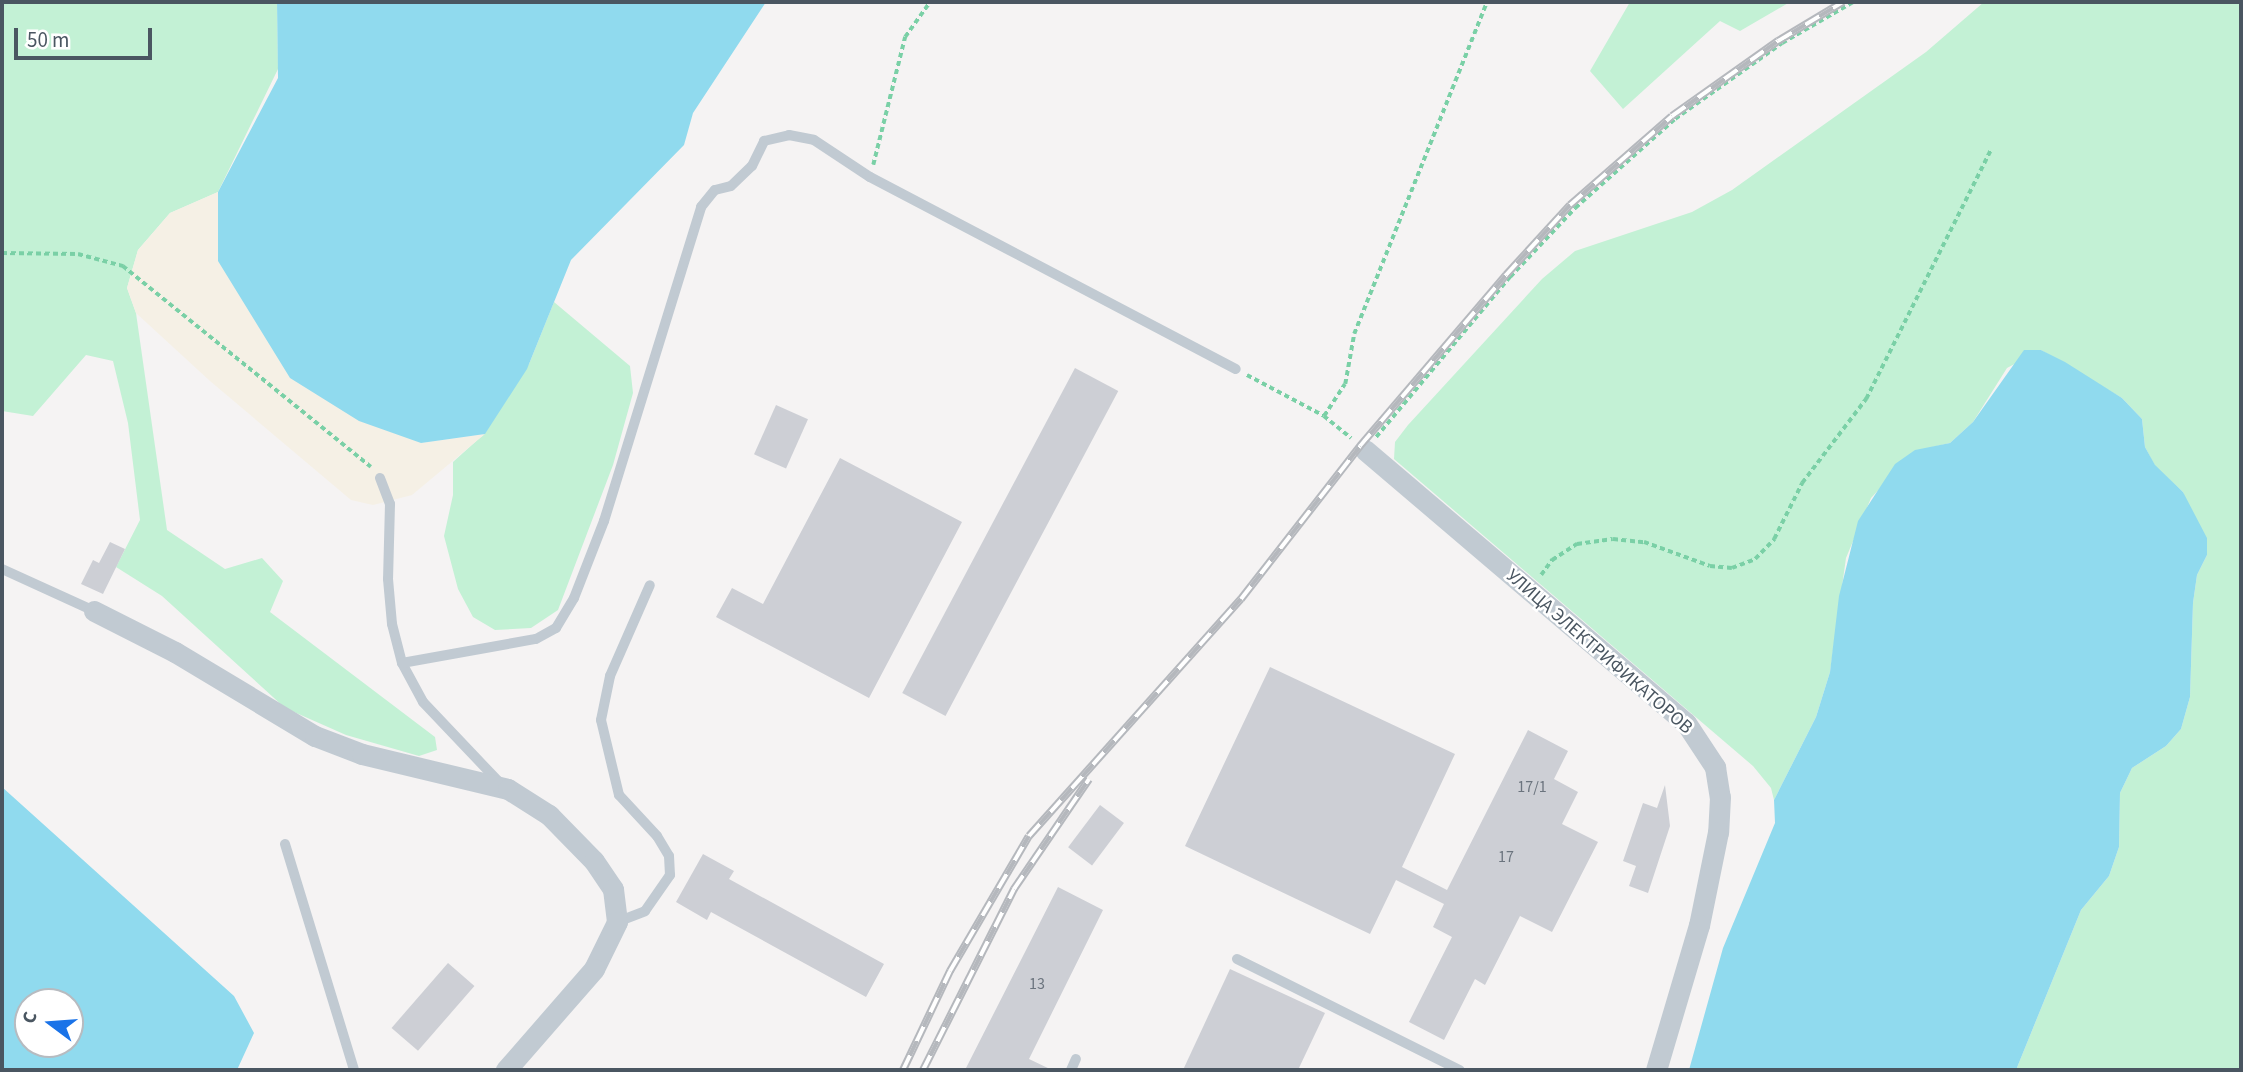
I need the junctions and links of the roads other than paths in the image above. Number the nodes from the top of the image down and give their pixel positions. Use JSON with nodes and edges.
{"nodes":[{"id":1,"x":1236,"y":369,"type":"road end"},
{"id":2,"x":1365,"y":450,"type":"road end"},
{"id":3,"x":380,"y":478,"type":"road end"},
{"id":4,"x":2,"y":569,"type":"edge"},
{"id":5,"x":650,"y":585,"type":"dead end"},
{"id":6,"x":94,"y":611,"type":"joint"},
{"id":7,"x":402,"y":663,"type":"junction"},
{"id":8,"x":508,"y":789,"type":"junction"},
{"id":9,"x":285,"y":844,"type":"dead end"},
{"id":10,"x":617,"y":922,"type":"junction"},
{"id":11,"x":1237,"y":959,"type":"dead end"},
{"id":12,"x":1076,"y":1059,"type":"dead end"},
{"id":13,"x":354,"y":1070,"type":"edge"},
{"id":14,"x":506,"y":1070,"type":"edge"},
{"id":15,"x":1070,"y":1070,"type":"edge"},
{"id":16,"x":1460,"y":1070,"type":"edge"},
{"id":17,"x":1657,"y":1070,"type":"edge"}],
"edges":[{"from":1,"to":7,"type":"lane"},
{"from":2,"to":17,"type":"street","name":"УЛИЦА ЭЛЕКТРИФИКАТОРОВ"},
{"from":3,"to":7,"type":"lane"},
{"from":4,"to":6,"type":"lane"},
{"from":5,"to":10,"type":"lane"},
{"from":6,"to":8,"type":"street"},
{"from":7,"to":8,"type":"lane"},
{"from":8,"to":10,"type":"street"},
{"from":9,"to":13,"type":"lane"},
{"from":10,"to":14,"type":"street"},
{"from":11,"to":16,"type":"lane"},
{"from":12,"to":15,"type":"lane"}]}
